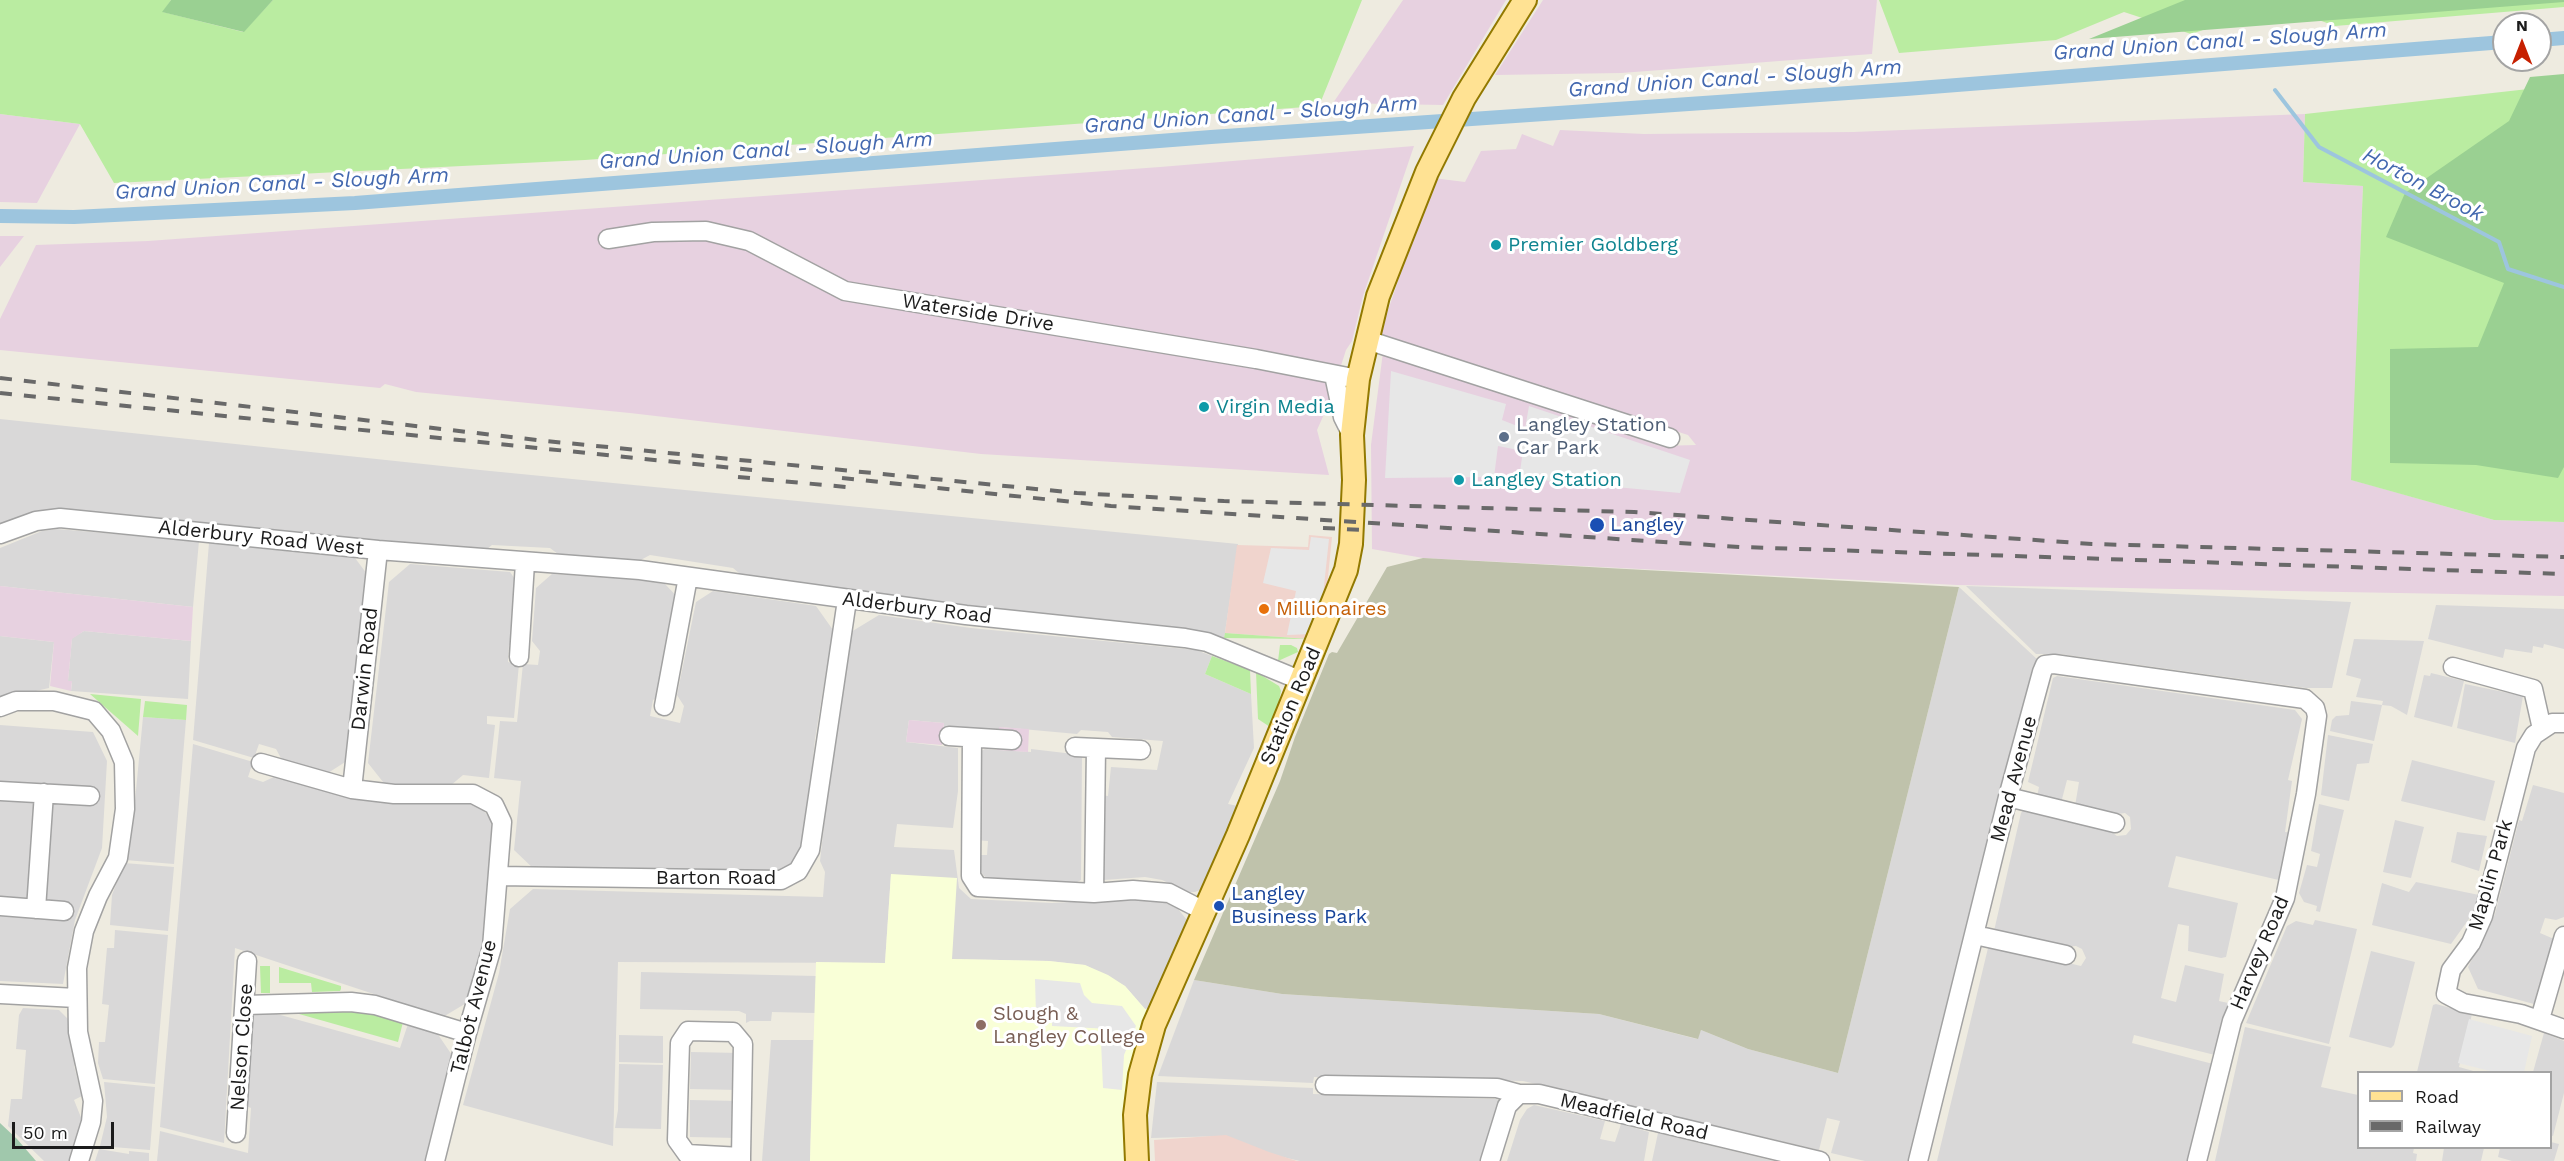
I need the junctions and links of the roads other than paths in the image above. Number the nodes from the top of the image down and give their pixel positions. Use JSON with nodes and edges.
{"nodes":[{"id":1,"x":1525,"y":0,"type":"edge"},
{"id":2,"x":608,"y":239,"type":"dead end"},
{"id":3,"x":1367,"y":340,"type":"junction"},
{"id":4,"x":1335,"y":375,"type":"junction"},
{"id":5,"x":1358,"y":379,"type":"junction"},
{"id":6,"x":1352,"y":435,"type":"junction"},
{"id":7,"x":1670,"y":438,"type":"dead end"},
{"id":8,"x":0,"y":534,"type":"edge"},
{"id":9,"x":378,"y":550,"type":"junction"},
{"id":10,"x":525,"y":563,"type":"junction"},
{"id":11,"x":688,"y":577,"type":"junction"},
{"id":12,"x":847,"y":600,"type":"junction"},
{"id":13,"x":519,"y":657,"type":"dead end"},
{"id":14,"x":2453,"y":667,"type":"dead end"},
{"id":15,"x":1302,"y":681,"type":"junction"},
{"id":16,"x":664,"y":706,"type":"dead end"},
{"id":17,"x":0,"y":707,"type":"edge"},
{"id":18,"x":2314,"y":708,"type":"joint"},
{"id":19,"x":2564,"y":723,"type":"edge"},
{"id":20,"x":2542,"y":729,"type":"junction"},
{"id":21,"x":949,"y":736,"type":"dead end"},
{"id":22,"x":972,"y":738,"type":"junction"},
{"id":23,"x":1012,"y":740,"type":"dead end"},
{"id":24,"x":1075,"y":747,"type":"dead end"},
{"id":25,"x":1096,"y":748,"type":"junction"},
{"id":26,"x":1141,"y":750,"type":"dead end"},
{"id":27,"x":261,"y":763,"type":"dead end"},
{"id":28,"x":352,"y":789,"type":"junction"},
{"id":29,"x":0,"y":791,"type":"edge"},
{"id":30,"x":44,"y":793,"type":"junction"},
{"id":31,"x":90,"y":796,"type":"dead end"},
{"id":32,"x":2008,"y":797,"type":"junction"},
{"id":33,"x":2115,"y":823,"type":"dead end"},
{"id":34,"x":498,"y":876,"type":"junction"},
{"id":35,"x":1094,"y":893,"type":"junction"},
{"id":36,"x":0,"y":906,"type":"edge"},
{"id":37,"x":36,"y":909,"type":"junction"},
{"id":38,"x":64,"y":910,"type":"dead end"},
{"id":39,"x":1204,"y":911,"type":"junction"},
{"id":40,"x":1975,"y":934,"type":"junction"},
{"id":41,"x":2564,"y":936,"type":"edge"},
{"id":42,"x":2066,"y":955,"type":"dead end"},
{"id":43,"x":247,"y":961,"type":"dead end"},
{"id":44,"x":0,"y":994,"type":"edge"},
{"id":45,"x":76,"y":998,"type":"junction"},
{"id":46,"x":244,"y":1005,"type":"junction"},
{"id":47,"x":2540,"y":1019,"type":"junction"},
{"id":48,"x":2564,"y":1029,"type":"edge"},
{"id":49,"x":467,"y":1033,"type":"junction"},
{"id":50,"x":1325,"y":1085,"type":"dead end"},
{"id":51,"x":1519,"y":1094,"type":"junction"},
{"id":52,"x":236,"y":1133,"type":"dead end"},
{"id":53,"x":741,"y":1159,"type":"edge"},
{"id":54,"x":79,"y":1161,"type":"edge"},
{"id":55,"x":435,"y":1161,"type":"edge"},
{"id":56,"x":1137,"y":1161,"type":"edge"},
{"id":57,"x":1490,"y":1161,"type":"edge"},
{"id":58,"x":1820,"y":1161,"type":"edge"},
{"id":59,"x":1918,"y":1161,"type":"edge"},
{"id":60,"x":2197,"y":1161,"type":"edge"}],
"edges":[{"from":1,"to":3,"type":"main road","name":"Station Road"},
{"from":2,"to":4,"type":"street","name":"Waterside Drive"},
{"from":3,"to":5,"type":"main road","name":"Station Road"},
{"from":3,"to":7,"type":"street"},
{"from":4,"to":5,"type":"street","name":"Waterside Drive"},
{"from":4,"to":6,"type":"street"},
{"from":5,"to":6,"type":"main road","name":"Station Road"},
{"from":6,"to":15,"type":"main road","name":"Station Road"},
{"from":8,"to":9,"type":"street","name":"Alderbury Road West"},
{"from":9,"to":10,"type":"street","name":"Alderbury Road West"},
{"from":9,"to":28,"type":"street","name":"Darwin Road"},
{"from":10,"to":11,"type":"street","name":"Alderbury Road"},
{"from":10,"to":13,"type":"street"},
{"from":11,"to":12,"type":"street","name":"Alderbury Road"},
{"from":11,"to":16,"type":"street"},
{"from":12,"to":15,"type":"street","name":"Alderbury Road"},
{"from":12,"to":34,"type":"street","name":"Barton Road"},
{"from":14,"to":20,"type":"street"},
{"from":15,"to":39,"type":"main road","name":"Station Road"},
{"from":17,"to":45,"type":"street"},
{"from":18,"to":32,"type":"street","name":"Mead Avenue"},
{"from":18,"to":60,"type":"street","name":"Harvey Road"},
{"from":19,"to":20,"type":"street"},
{"from":20,"to":47,"type":"street","name":"Maplin Park"},
{"from":21,"to":22,"type":"street"},
{"from":22,"to":23,"type":"street"},
{"from":22,"to":35,"type":"street"},
{"from":24,"to":25,"type":"street"},
{"from":25,"to":26,"type":"street"},
{"from":25,"to":35,"type":"street"},
{"from":27,"to":28,"type":"street","name":"Talbot Avenue"},
{"from":28,"to":34,"type":"street","name":"Talbot Avenue"},
{"from":29,"to":30,"type":"street"},
{"from":30,"to":31,"type":"street"},
{"from":30,"to":37,"type":"street"},
{"from":32,"to":33,"type":"street"},
{"from":32,"to":40,"type":"street","name":"Mead Avenue"},
{"from":34,"to":49,"type":"street","name":"Talbot Avenue"},
{"from":35,"to":39,"type":"street"},
{"from":36,"to":37,"type":"street"},
{"from":37,"to":38,"type":"street"},
{"from":39,"to":56,"type":"main road","name":"Station Road"},
{"from":40,"to":42,"type":"street"},
{"from":40,"to":59,"type":"street","name":"Mead Avenue"},
{"from":41,"to":47,"type":"street"},
{"from":43,"to":46,"type":"street","name":"Nelson Close"},
{"from":44,"to":45,"type":"street"},
{"from":45,"to":54,"type":"street"},
{"from":46,"to":49,"type":"street"},
{"from":46,"to":52,"type":"street","name":"Nelson Close"},
{"from":47,"to":48,"type":"street","name":"Maplin Park"},
{"from":49,"to":55,"type":"street","name":"Talbot Avenue"},
{"from":50,"to":51,"type":"street","name":"Meadfield Road"},
{"from":51,"to":57,"type":"street"},
{"from":51,"to":58,"type":"street","name":"Meadfield Road"},
{"from":53,"to":53,"type":"street"}]}
